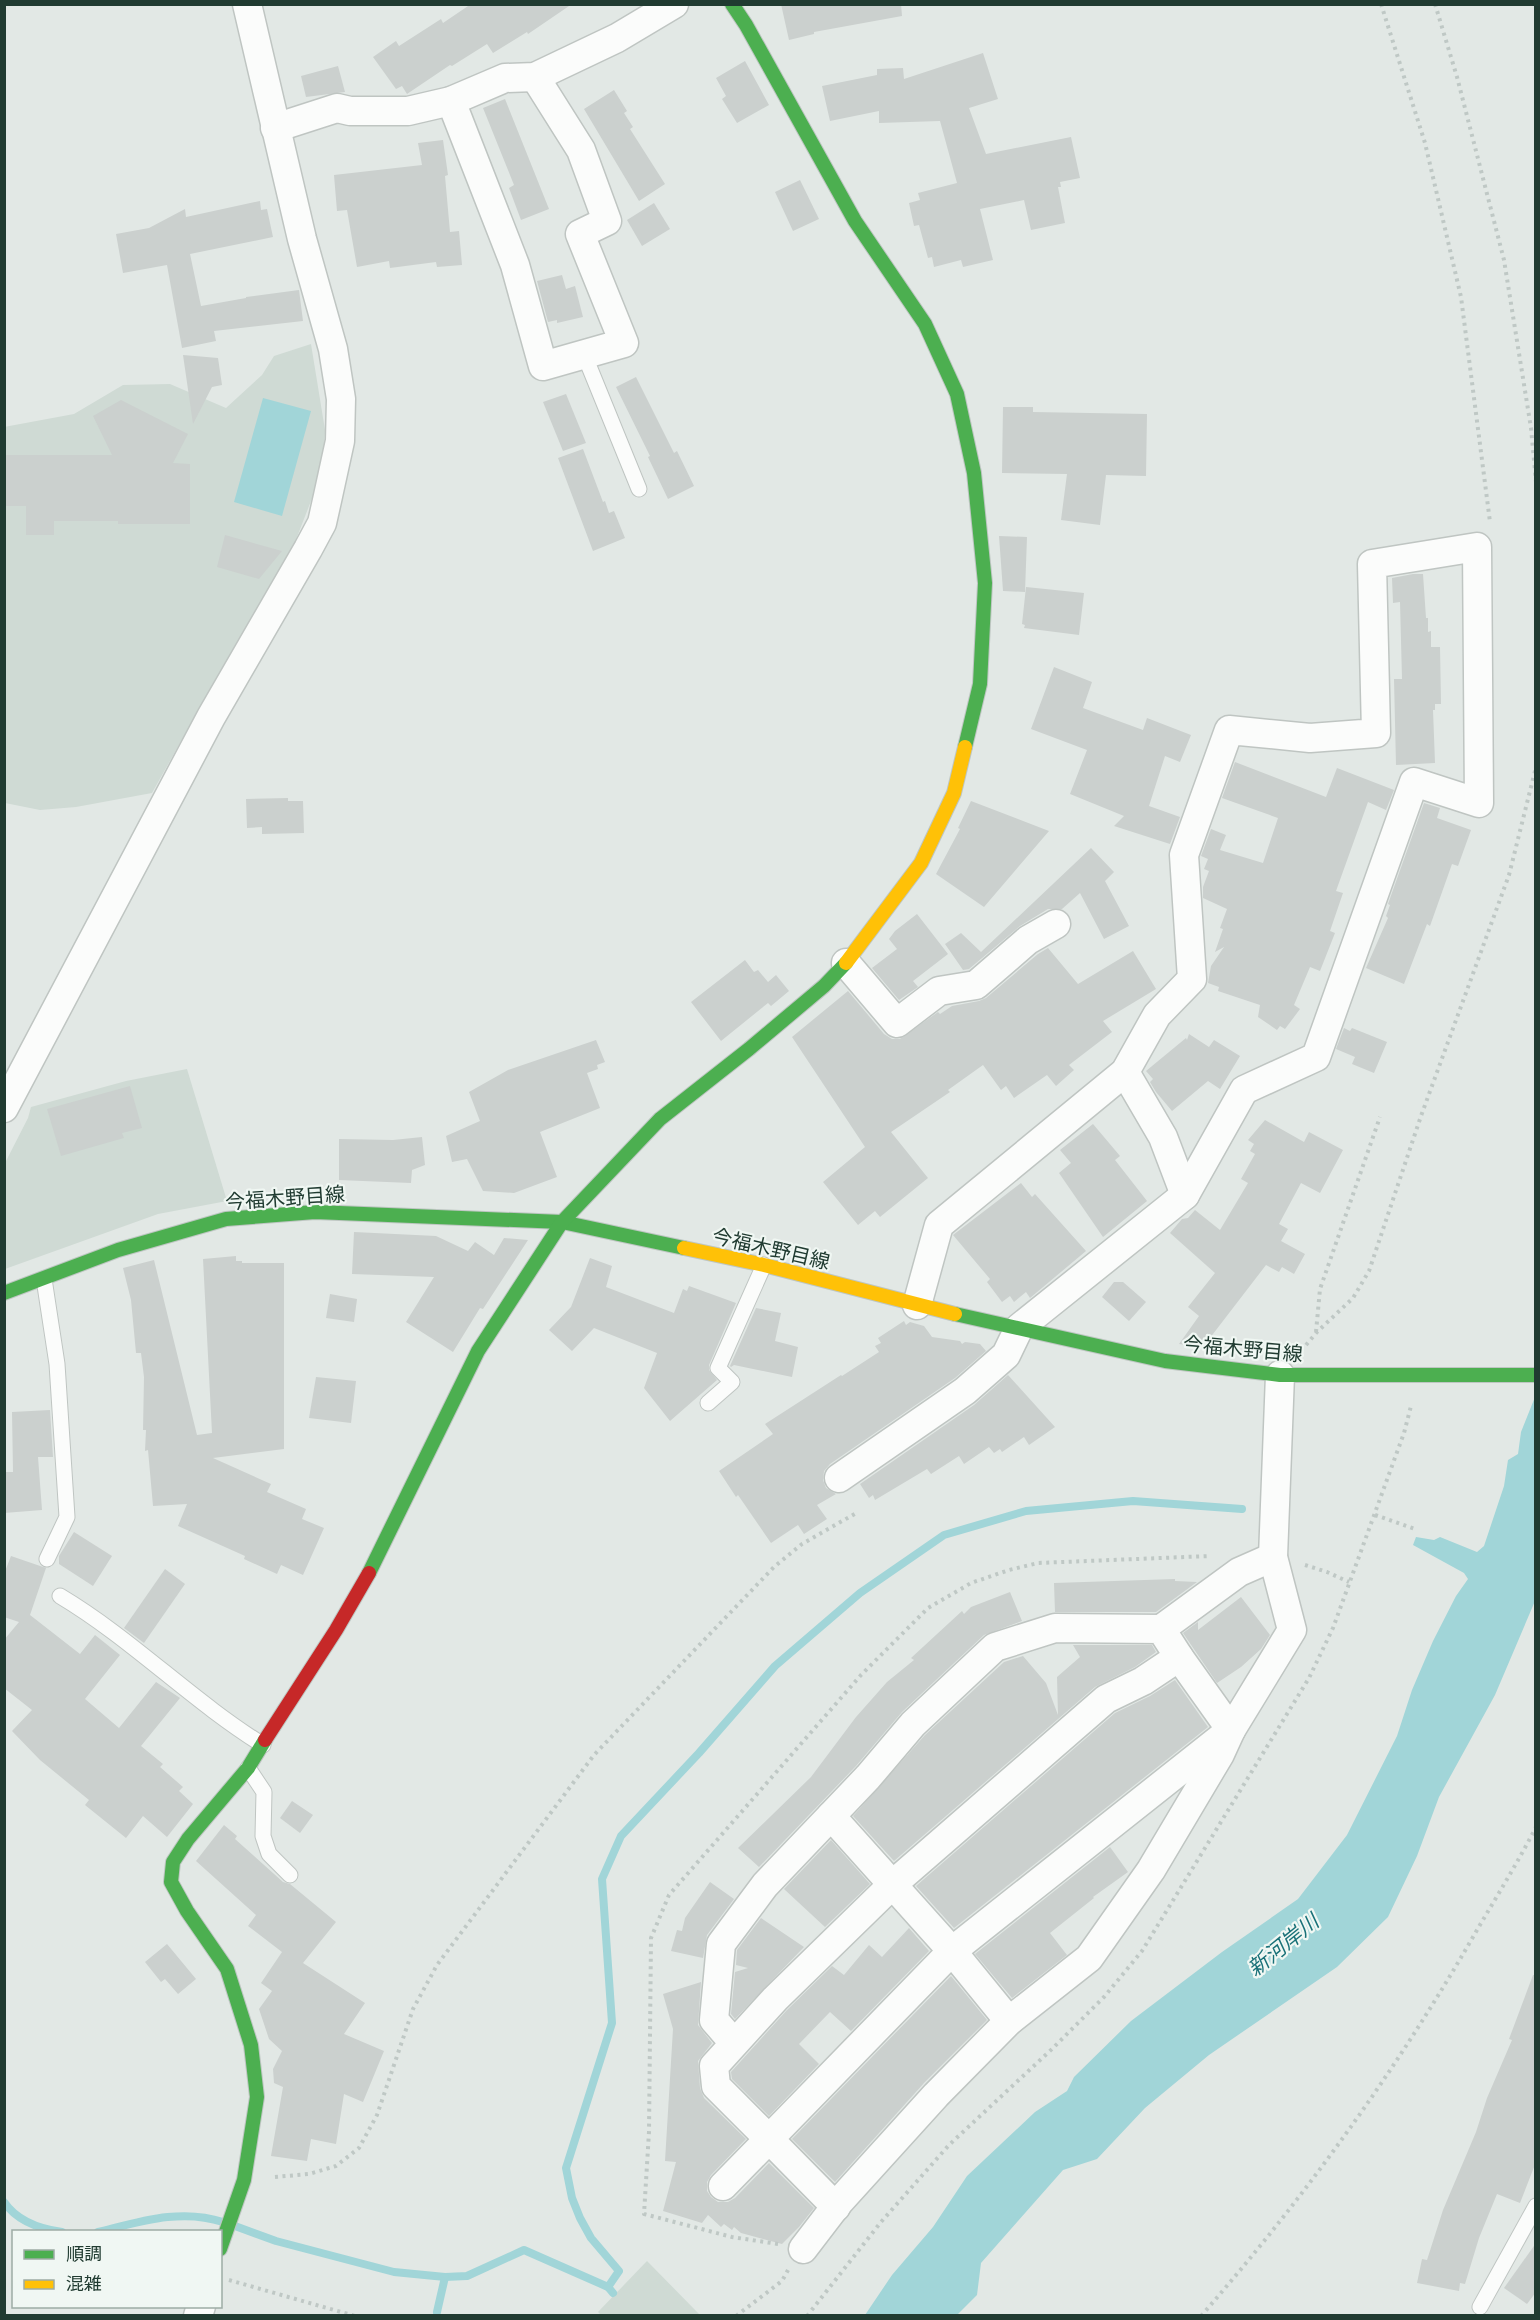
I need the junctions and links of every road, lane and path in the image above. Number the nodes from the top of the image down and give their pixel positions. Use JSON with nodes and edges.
{"nodes":[{"id":1,"x":247,"y":4,"type":"edge"},
{"id":2,"x":674,"y":4,"type":"edge"},
{"id":3,"x":732,"y":4,"type":"edge"},
{"id":4,"x":1381,"y":4,"type":"edge"},
{"id":5,"x":1435,"y":4,"type":"edge"},
{"id":6,"x":535,"y":77,"type":"junction"},
{"id":7,"x":451,"y":101,"type":"junction"},
{"id":8,"x":275,"y":128,"type":"junction"},
{"id":9,"x":584,"y":354,"type":"junction"},
{"id":10,"x":1536,"y":482,"type":"edge"},
{"id":11,"x":639,"y":489,"type":"dead end"},
{"id":12,"x":1478,"y":547,"type":"junction"},
{"id":13,"x":1536,"y":767,"type":"edge"},
{"id":14,"x":1056,"y":924,"type":"dead end"},
{"id":15,"x":846,"y":963,"type":"junction"},
{"id":16,"x":1125,"y":1072,"type":"junction"},
{"id":17,"x":4,"y":1108,"type":"edge"},
{"id":18,"x":1380,"y":1117,"type":"dead end"},
{"id":19,"x":1185,"y":1195,"type":"junction"},
{"id":20,"x":562,"y":1222,"type":"junction"},
{"id":21,"x":764,"y":1265,"type":"junction"},
{"id":22,"x":44,"y":1279,"type":"junction"},
{"id":23,"x":4,"y":1293,"type":"edge"},
{"id":24,"x":917,"y":1305,"type":"junction"},
{"id":25,"x":1019,"y":1328,"type":"junction"},
{"id":26,"x":1280,"y":1375,"type":"junction"},
{"id":27,"x":1536,"y":1375,"type":"edge"},
{"id":28,"x":708,"y":1403,"type":"dead end"},
{"id":29,"x":839,"y":1478,"type":"dead end"},
{"id":30,"x":858,"y":1512,"type":"dead end"},
{"id":31,"x":1375,"y":1515,"type":"dead end"},
{"id":32,"x":1415,"y":1529,"type":"dead end"},
{"id":33,"x":47,"y":1559,"type":"dead end"},
{"id":34,"x":1286,"y":1560,"type":"junction"},
{"id":35,"x":1349,"y":1582,"type":"dead end"},
{"id":36,"x":60,"y":1596,"type":"dead end"},
{"id":37,"x":1161,"y":1629,"type":"junction"},
{"id":38,"x":1179,"y":1657,"type":"junction"},
{"id":39,"x":1231,"y":1730,"type":"junction"},
{"id":40,"x":263,"y":1744,"type":"junction"},
{"id":41,"x":248,"y":1768,"type":"junction"},
{"id":42,"x":831,"y":1816,"type":"junction"},
{"id":43,"x":1536,"y":1827,"type":"edge"},
{"id":44,"x":290,"y":1875,"type":"dead end"},
{"id":45,"x":892,"y":1884,"type":"junction"},
{"id":46,"x":952,"y":1951,"type":"junction"},
{"id":47,"x":1009,"y":2020,"type":"junction"},
{"id":48,"x":734,"y":2043,"type":"junction"},
{"id":49,"x":769,"y":2139,"type":"junction"},
{"id":50,"x":244,"y":2180,"type":"junction"},
{"id":51,"x":723,"y":2186,"type":"dead end"},
{"id":52,"x":836,"y":2206,"type":"junction"},
{"id":53,"x":1536,"y":2206,"type":"edge"},
{"id":54,"x":222,"y":2243,"type":"edge"},
{"id":55,"x":798,"y":2255,"type":"joint"},
{"id":56,"x":222,"y":2278,"type":"edge"},
{"id":57,"x":1480,"y":2307,"type":"dead end"},
{"id":58,"x":355,"y":2316,"type":"edge"},
{"id":59,"x":736,"y":2316,"type":"edge"},
{"id":60,"x":1201,"y":2316,"type":"edge"}],
"edges":[{"from":1,"to":8,"type":"street"},
{"from":2,"to":6,"type":"street"},
{"from":3,"to":15,"type":"street"},
{"from":4,"to":12,"type":"path"},
{"from":5,"to":10,"type":"path"},
{"from":6,"to":7,"type":"street"},
{"from":6,"to":9,"type":"street"},
{"from":7,"to":8,"type":"street"},
{"from":7,"to":9,"type":"street"},
{"from":8,"to":17,"type":"street"},
{"from":9,"to":11,"type":"lane"},
{"from":12,"to":16,"type":"street"},
{"from":12,"to":19,"type":"street"},
{"from":13,"to":18,"type":"path"},
{"from":14,"to":15,"type":"street"},
{"from":15,"to":20,"type":"street"},
{"from":16,"to":19,"type":"street"},
{"from":16,"to":24,"type":"street"},
{"from":19,"to":25,"type":"street"},
{"from":20,"to":21,"type":"street","name":"今福木野目線"},
{"from":20,"to":22,"type":"street","name":"今福木野目線"},
{"from":20,"to":40,"type":"street"},
{"from":21,"to":24,"type":"street","name":"今福木野目線"},
{"from":21,"to":28,"type":"lane"},
{"from":22,"to":23,"type":"street","name":"今福木野目線"},
{"from":22,"to":33,"type":"lane"},
{"from":24,"to":25,"type":"street","name":"今福木野目線"},
{"from":25,"to":26,"type":"street","name":"今福木野目線"},
{"from":25,"to":29,"type":"street"},
{"from":26,"to":27,"type":"street","name":"今福木野目線"},
{"from":26,"to":34,"type":"street"},
{"from":30,"to":50,"type":"path"},
{"from":31,"to":32,"type":"path"},
{"from":34,"to":35,"type":"path"},
{"from":34,"to":37,"type":"street"},
{"from":34,"to":39,"type":"street"},
{"from":36,"to":40,"type":"lane"},
{"from":37,"to":38,"type":"street"},
{"from":37,"to":42,"type":"street"},
{"from":38,"to":39,"type":"street"},
{"from":38,"to":45,"type":"street"},
{"from":39,"to":46,"type":"street"},
{"from":39,"to":47,"type":"street"},
{"from":40,"to":41,"type":"street"},
{"from":41,"to":44,"type":"lane"},
{"from":41,"to":50,"type":"street"},
{"from":42,"to":45,"type":"street"},
{"from":42,"to":48,"type":"street"},
{"from":43,"to":60,"type":"path"},
{"from":45,"to":46,"type":"street"},
{"from":45,"to":48,"type":"street"},
{"from":46,"to":47,"type":"street"},
{"from":46,"to":49,"type":"street"},
{"from":47,"to":52,"type":"street"},
{"from":48,"to":49,"type":"street"},
{"from":49,"to":51,"type":"street"},
{"from":49,"to":52,"type":"street"},
{"from":50,"to":54,"type":"street"},
{"from":52,"to":55,"type":"street"},
{"from":53,"to":57,"type":"lane"},
{"from":55,"to":59,"type":"path"},
{"from":56,"to":58,"type":"path"}]}
